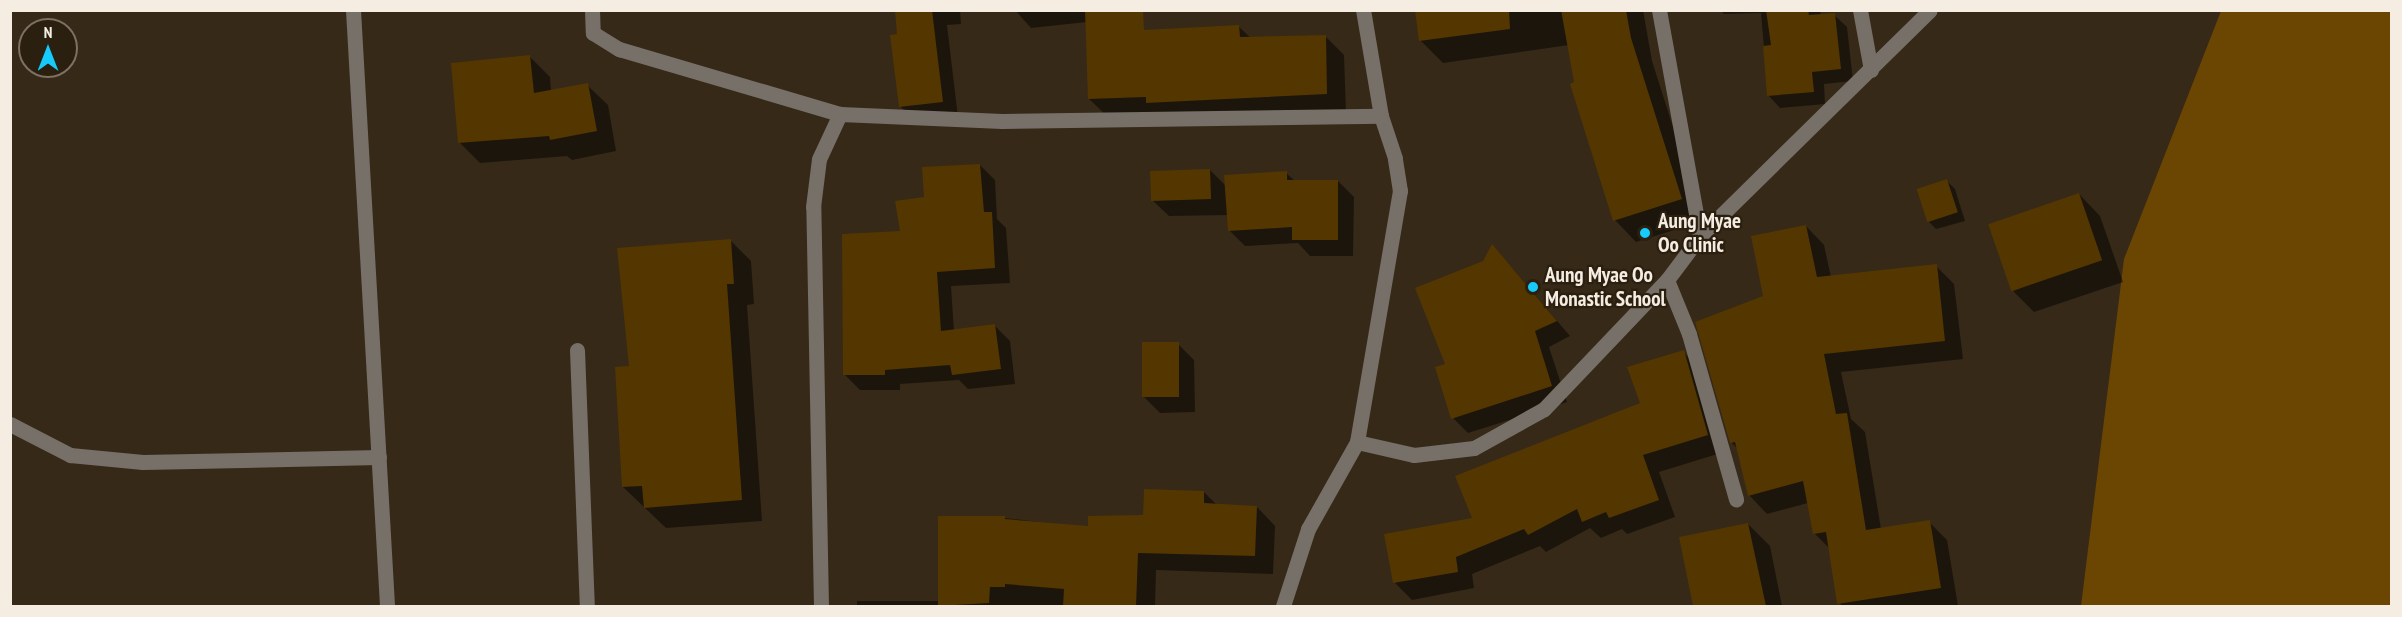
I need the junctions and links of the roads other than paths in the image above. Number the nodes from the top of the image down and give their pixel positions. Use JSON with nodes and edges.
{"nodes":[{"id":1,"x":353,"y":10,"type":"edge"},
{"id":2,"x":592,"y":10,"type":"edge"},
{"id":3,"x":1363,"y":10,"type":"edge"},
{"id":4,"x":1659,"y":10,"type":"edge"},
{"id":5,"x":1860,"y":10,"type":"edge"},
{"id":6,"x":1930,"y":10,"type":"edge"},
{"id":7,"x":1871,"y":70,"type":"junction"},
{"id":8,"x":840,"y":114,"type":"junction"},
{"id":9,"x":1381,"y":116,"type":"junction"},
{"id":10,"x":1700,"y":236,"type":"junction"},
{"id":11,"x":1667,"y":280,"type":"junction"},
{"id":12,"x":577,"y":350,"type":"dead end"},
{"id":13,"x":10,"y":424,"type":"edge"},
{"id":14,"x":1357,"y":442,"type":"junction"},
{"id":15,"x":379,"y":457,"type":"junction"},
{"id":16,"x":1736,"y":498,"type":"dead end"},
{"id":17,"x":387,"y":606,"type":"edge"},
{"id":18,"x":587,"y":606,"type":"edge"},
{"id":19,"x":821,"y":606,"type":"edge"},
{"id":20,"x":1283,"y":606,"type":"edge"}],
"edges":[{"from":1,"to":15,"type":"street"},
{"from":2,"to":8,"type":"street"},
{"from":3,"to":9,"type":"street"},
{"from":4,"to":10,"type":"street"},
{"from":5,"to":7,"type":"street"},
{"from":6,"to":7,"type":"street"},
{"from":7,"to":10,"type":"street"},
{"from":8,"to":9,"type":"street"},
{"from":8,"to":19,"type":"street"},
{"from":9,"to":14,"type":"street"},
{"from":10,"to":11,"type":"street"},
{"from":11,"to":14,"type":"street"},
{"from":11,"to":16,"type":"street"},
{"from":12,"to":18,"type":"street"},
{"from":13,"to":15,"type":"street"},
{"from":14,"to":20,"type":"street"},
{"from":15,"to":17,"type":"street"}]}
